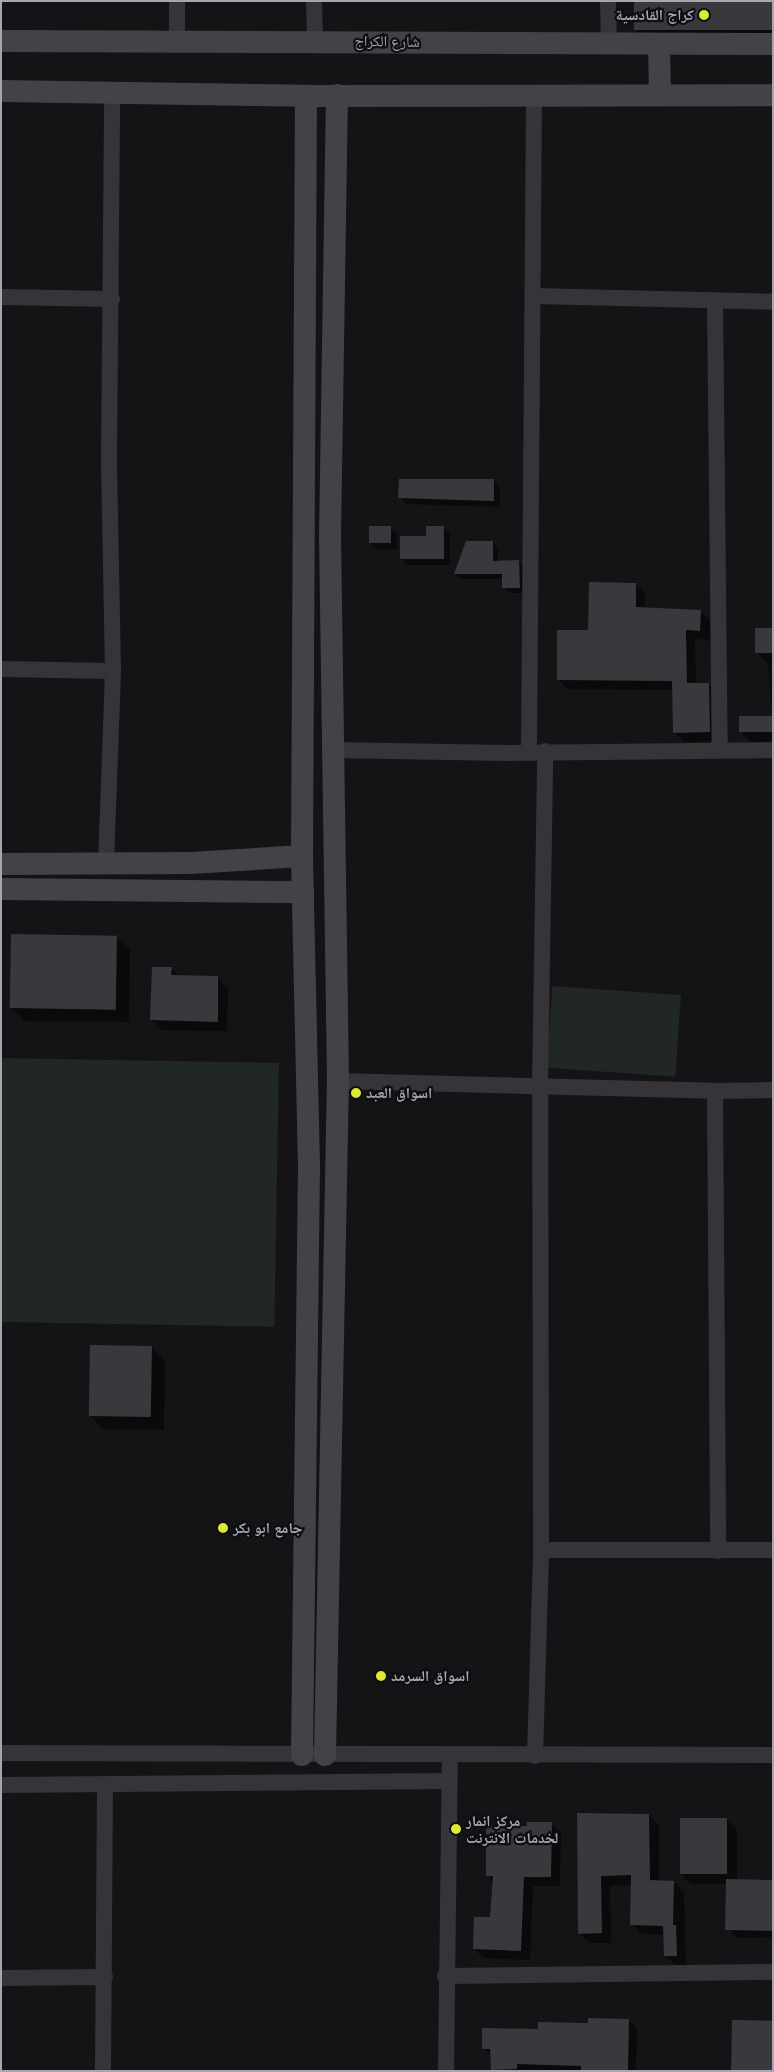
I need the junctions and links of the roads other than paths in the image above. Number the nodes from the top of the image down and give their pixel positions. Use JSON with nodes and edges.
{"nodes":[{"id":1,"x":177,"y":1,"type":"edge"},
{"id":2,"x":314,"y":1,"type":"edge"},
{"id":3,"x":608,"y":1,"type":"edge"},
{"id":4,"x":1,"y":41,"type":"edge"},
{"id":5,"x":315,"y":41,"type":"junction"},
{"id":6,"x":177,"y":42,"type":"junction"},
{"id":7,"x":609,"y":44,"type":"junction"},
{"id":8,"x":659,"y":44,"type":"junction"},
{"id":9,"x":773,"y":44,"type":"edge"},
{"id":10,"x":1,"y":91,"type":"edge"},
{"id":11,"x":112,"y":92,"type":"junction"},
{"id":12,"x":534,"y":94,"type":"junction"},
{"id":13,"x":660,"y":94,"type":"junction"},
{"id":14,"x":773,"y":94,"type":"edge"},
{"id":15,"x":337,"y":95,"type":"junction"},
{"id":16,"x":306,"y":96,"type":"junction"},
{"id":17,"x":534,"y":296,"type":"junction"},
{"id":18,"x":1,"y":297,"type":"edge"},
{"id":19,"x":112,"y":298,"type":"junction"},
{"id":20,"x":715,"y":301,"type":"junction"},
{"id":21,"x":773,"y":302,"type":"edge"},
{"id":22,"x":306,"y":538,"type":"junction"},
{"id":23,"x":330,"y":538,"type":"junction"},
{"id":24,"x":1,"y":670,"type":"edge"},
{"id":25,"x":113,"y":671,"type":"junction"},
{"id":26,"x":333,"y":750,"type":"junction"},
{"id":27,"x":720,"y":750,"type":"junction"},
{"id":28,"x":773,"y":750,"type":"edge"},
{"id":29,"x":537,"y":751,"type":"junction"},
{"id":30,"x":302,"y":856,"type":"junction"},
{"id":31,"x":106,"y":863,"type":"junction"},
{"id":32,"x":191,"y":863,"type":"junction"},
{"id":33,"x":1,"y":864,"type":"edge"},
{"id":34,"x":1,"y":889,"type":"edge"},
{"id":35,"x":190,"y":890,"type":"junction"},
{"id":36,"x":303,"y":892,"type":"junction"},
{"id":37,"x":338,"y":1081,"type":"junction"},
{"id":38,"x":540,"y":1086,"type":"junction"},
{"id":39,"x":773,"y":1090,"type":"edge"},
{"id":40,"x":715,"y":1091,"type":"junction"},
{"id":41,"x":309,"y":1167,"type":"junction"},
{"id":42,"x":336,"y":1168,"type":"junction"},
{"id":43,"x":541,"y":1550,"type":"junction"},
{"id":44,"x":773,"y":1550,"type":"edge"},
{"id":45,"x":718,"y":1551,"type":"junction"},
{"id":46,"x":1,"y":1753,"type":"edge"},
{"id":47,"x":302,"y":1755,"type":"junction"},
{"id":48,"x":325,"y":1755,"type":"junction"},
{"id":49,"x":773,"y":1755,"type":"edge"},
{"id":50,"x":450,"y":1756,"type":"junction"},
{"id":51,"x":535,"y":1756,"type":"junction"},
{"id":52,"x":449,"y":1781,"type":"junction"},
{"id":53,"x":105,"y":1784,"type":"junction"},
{"id":54,"x":1,"y":1785,"type":"edge"},
{"id":55,"x":773,"y":1972,"type":"edge"},
{"id":56,"x":445,"y":1976,"type":"junction"},
{"id":57,"x":105,"y":1977,"type":"junction"},
{"id":58,"x":1,"y":1978,"type":"edge"},
{"id":59,"x":103,"y":2071,"type":"edge"},
{"id":60,"x":446,"y":2071,"type":"edge"}],
"edges":[{"from":1,"to":6,"type":"street"},
{"from":2,"to":5,"type":"street"},
{"from":3,"to":7,"type":"street"},
{"from":4,"to":6,"type":"street","name":"شارع الكراج"},
{"from":5,"to":6,"type":"street","name":"شارع الكراج"},
{"from":5,"to":7,"type":"street","name":"شارع الكراج"},
{"from":7,"to":8,"type":"street","name":"شارع الكراج"},
{"from":8,"to":9,"type":"street","name":"شارع الكراج"},
{"from":8,"to":13,"type":"street"},
{"from":10,"to":11,"type":"street"},
{"from":11,"to":16,"type":"street"},
{"from":11,"to":19,"type":"street"},
{"from":12,"to":13,"type":"street"},
{"from":12,"to":15,"type":"street"},
{"from":12,"to":17,"type":"street"},
{"from":13,"to":14,"type":"street"},
{"from":15,"to":16,"type":"street"},
{"from":15,"to":23,"type":"street"},
{"from":16,"to":22,"type":"street"},
{"from":17,"to":20,"type":"street"},
{"from":17,"to":29,"type":"street"},
{"from":18,"to":19,"type":"street"},
{"from":19,"to":25,"type":"street"},
{"from":20,"to":21,"type":"street"},
{"from":20,"to":27,"type":"street"},
{"from":22,"to":23,"type":"street"},
{"from":22,"to":30,"type":"street"},
{"from":23,"to":26,"type":"street"},
{"from":24,"to":25,"type":"street"},
{"from":25,"to":31,"type":"street"},
{"from":26,"to":29,"type":"street"},
{"from":26,"to":37,"type":"street"},
{"from":27,"to":28,"type":"street"},
{"from":27,"to":29,"type":"street"},
{"from":29,"to":38,"type":"street"},
{"from":30,"to":32,"type":"street"},
{"from":30,"to":36,"type":"street"},
{"from":31,"to":32,"type":"street"},
{"from":31,"to":33,"type":"street"},
{"from":32,"to":35,"type":"street"},
{"from":34,"to":35,"type":"street"},
{"from":35,"to":36,"type":"street"},
{"from":36,"to":41,"type":"street"},
{"from":37,"to":38,"type":"street"},
{"from":37,"to":42,"type":"street"},
{"from":38,"to":40,"type":"street"},
{"from":38,"to":43,"type":"street"},
{"from":39,"to":40,"type":"street"},
{"from":40,"to":45,"type":"street"},
{"from":41,"to":42,"type":"street"},
{"from":41,"to":47,"type":"street"},
{"from":42,"to":48,"type":"street"},
{"from":43,"to":45,"type":"street"},
{"from":43,"to":51,"type":"street"},
{"from":44,"to":45,"type":"street"},
{"from":46,"to":47,"type":"street"},
{"from":47,"to":48,"type":"street"},
{"from":48,"to":50,"type":"street"},
{"from":49,"to":51,"type":"street"},
{"from":50,"to":51,"type":"street"},
{"from":50,"to":52,"type":"street"},
{"from":52,"to":53,"type":"street"},
{"from":52,"to":56,"type":"street"},
{"from":53,"to":54,"type":"street"},
{"from":53,"to":57,"type":"street"},
{"from":55,"to":56,"type":"street"},
{"from":56,"to":60,"type":"street"},
{"from":57,"to":58,"type":"street"},
{"from":57,"to":59,"type":"street"}]}
